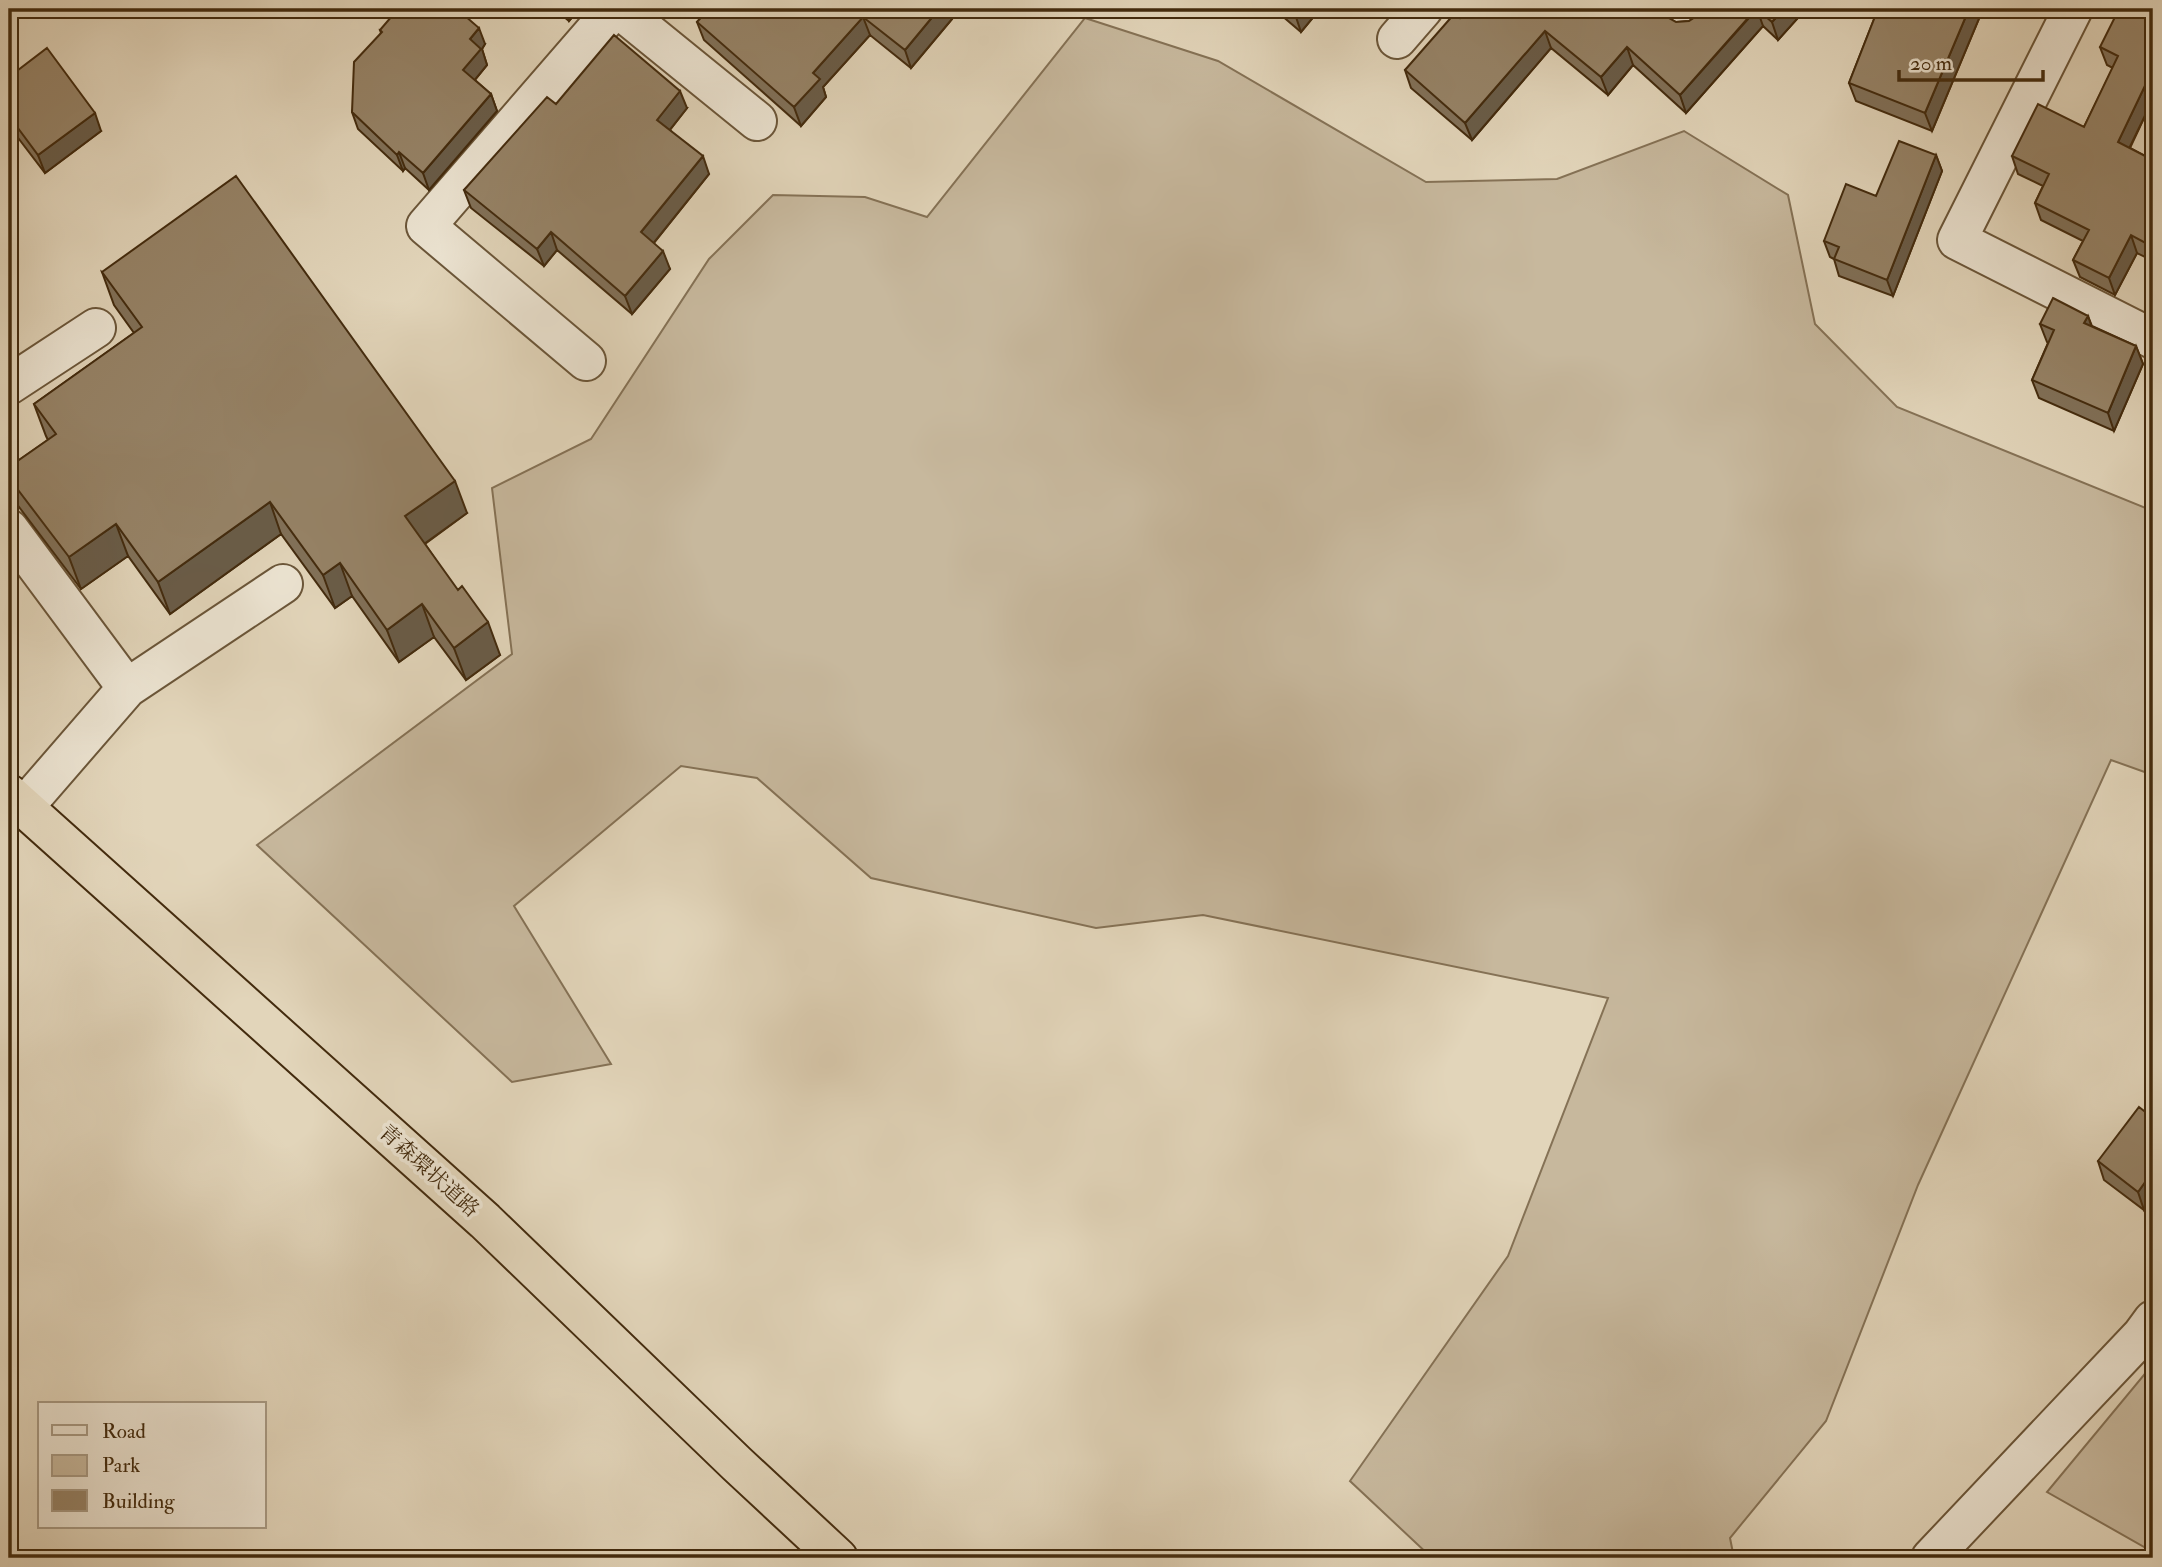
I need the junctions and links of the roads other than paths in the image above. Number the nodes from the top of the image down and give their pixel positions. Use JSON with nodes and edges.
{"nodes":[{"id":1,"x":616,"y":9,"type":"edge"},
{"id":2,"x":1423,"y":9,"type":"edge"},
{"id":3,"x":2073,"y":9,"type":"edge"},
{"id":4,"x":1397,"y":39,"type":"dead end"},
{"id":5,"x":757,"y":121,"type":"dead end"},
{"id":6,"x":96,"y":328,"type":"dead end"},
{"id":7,"x":2153,"y":339,"type":"edge"},
{"id":8,"x":586,"y":361,"type":"dead end"},
{"id":9,"x":9,"y":386,"type":"edge"},
{"id":10,"x":9,"y":529,"type":"edge"},
{"id":11,"x":283,"y":584,"type":"dead end"},
{"id":12,"x":127,"y":688,"type":"junction"},
{"id":13,"x":16,"y":801,"type":"edge"},
{"id":14,"x":2153,"y":1320,"type":"edge"},
{"id":15,"x":838,"y":1558,"type":"edge"},
{"id":16,"x":1931,"y":1558,"type":"edge"}],
"edges":[{"from":1,"to":5,"type":"street"},
{"from":1,"to":8,"type":"street"},
{"from":2,"to":4,"type":"street"},
{"from":3,"to":7,"type":"street"},
{"from":6,"to":9,"type":"street"},
{"from":10,"to":12,"type":"street"},
{"from":11,"to":12,"type":"street"},
{"from":12,"to":13,"type":"street"},
{"from":13,"to":15,"type":"highway","name":"青森環状道路"},
{"from":14,"to":16,"type":"street"}]}
